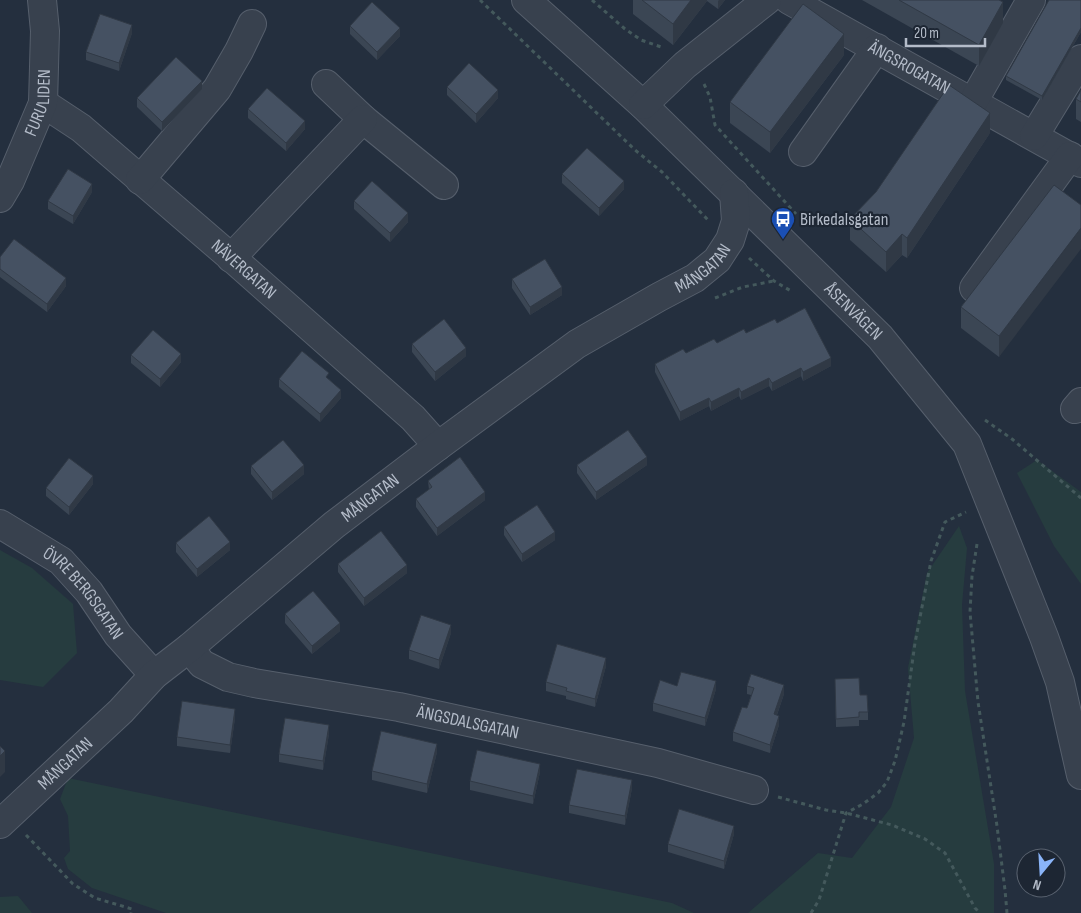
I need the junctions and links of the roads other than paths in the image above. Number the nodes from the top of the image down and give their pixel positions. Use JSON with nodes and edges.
{"nodes":[{"id":1,"x":42,"y":0,"type":"edge"},
{"id":2,"x":526,"y":0,"type":"edge"},
{"id":3,"x":767,"y":0,"type":"edge"},
{"id":4,"x":789,"y":0,"type":"edge"},
{"id":5,"x":1031,"y":0,"type":"edge"},
{"id":6,"x":252,"y":24,"type":"dead end"},
{"id":7,"x":877,"y":48,"type":"junction"},
{"id":8,"x":1081,"y":59,"type":"edge"},
{"id":9,"x":326,"y":84,"type":"dead end"},
{"id":10,"x":954,"y":99,"type":"junction"},
{"id":11,"x":43,"y":103,"type":"junction"},
{"id":12,"x":643,"y":105,"type":"junction"},
{"id":13,"x":363,"y":119,"type":"junction"},
{"id":14,"x":1034,"y":136,"type":"junction"},
{"id":15,"x":803,"y":152,"type":"dead end"},
{"id":16,"x":1075,"y":159,"type":"edge"},
{"id":17,"x":140,"y":180,"type":"junction"},
{"id":18,"x":444,"y":185,"type":"dead end"},
{"id":19,"x":734,"y":193,"type":"junction"},
{"id":20,"x":0,"y":198,"type":"edge"},
{"id":21,"x":231,"y":258,"type":"junction"},
{"id":22,"x":974,"y":288,"type":"edge"},
{"id":23,"x":438,"y":446,"type":"junction"},
{"id":24,"x":0,"y":524,"type":"edge"},
{"id":25,"x":189,"y":648,"type":"junction"},
{"id":26,"x":154,"y":676,"type":"junction"},
{"id":27,"x":1070,"y":679,"type":"edge"},
{"id":28,"x":1081,"y":775,"type":"edge"},
{"id":29,"x":754,"y":790,"type":"road end"},
{"id":30,"x":4,"y":820,"type":"edge"}],
"edges":[{"from":1,"to":11,"type":"street","name":"FURULIDEN"},
{"from":2,"to":12,"type":"street","name":"ÅSENVÄGEN"},
{"from":3,"to":12,"type":"street"},
{"from":4,"to":7,"type":"street","name":"ÄNGSROGATAN"},
{"from":5,"to":10,"type":"street"},
{"from":6,"to":17,"type":"street"},
{"from":7,"to":10,"type":"street","name":"ÄNGSROGATAN"},
{"from":7,"to":15,"type":"street"},
{"from":8,"to":14,"type":"street"},
{"from":9,"to":13,"type":"street"},
{"from":10,"to":14,"type":"street","name":"ÄNGSROGATAN"},
{"from":11,"to":17,"type":"street","name":"NÄVERGATAN"},
{"from":11,"to":20,"type":"street","name":"FURULIDEN"},
{"from":12,"to":19,"type":"street","name":"ÅSENVÄGEN"},
{"from":13,"to":18,"type":"street"},
{"from":13,"to":21,"type":"street"},
{"from":14,"to":16,"type":"street","name":"ÄNGSROGATAN"},
{"from":16,"to":22,"type":"street"},
{"from":17,"to":21,"type":"street","name":"NÄVERGATAN"},
{"from":19,"to":23,"type":"street","name":"MÅNGATAN"},
{"from":19,"to":27,"type":"street","name":"ÅSENVÄGEN"},
{"from":21,"to":23,"type":"street","name":"NÄVERGATAN"},
{"from":23,"to":25,"type":"street","name":"MÅNGATAN"},
{"from":24,"to":26,"type":"street","name":"ÖVRE BERGSGATAN"},
{"from":25,"to":26,"type":"street","name":"MÅNGATAN"},
{"from":25,"to":29,"type":"street","name":"ÄNGSDALSGATAN"},
{"from":26,"to":30,"type":"street","name":"MÅNGATAN"},
{"from":27,"to":28,"type":"street","name":"ÅSENVÄGEN"}]}
